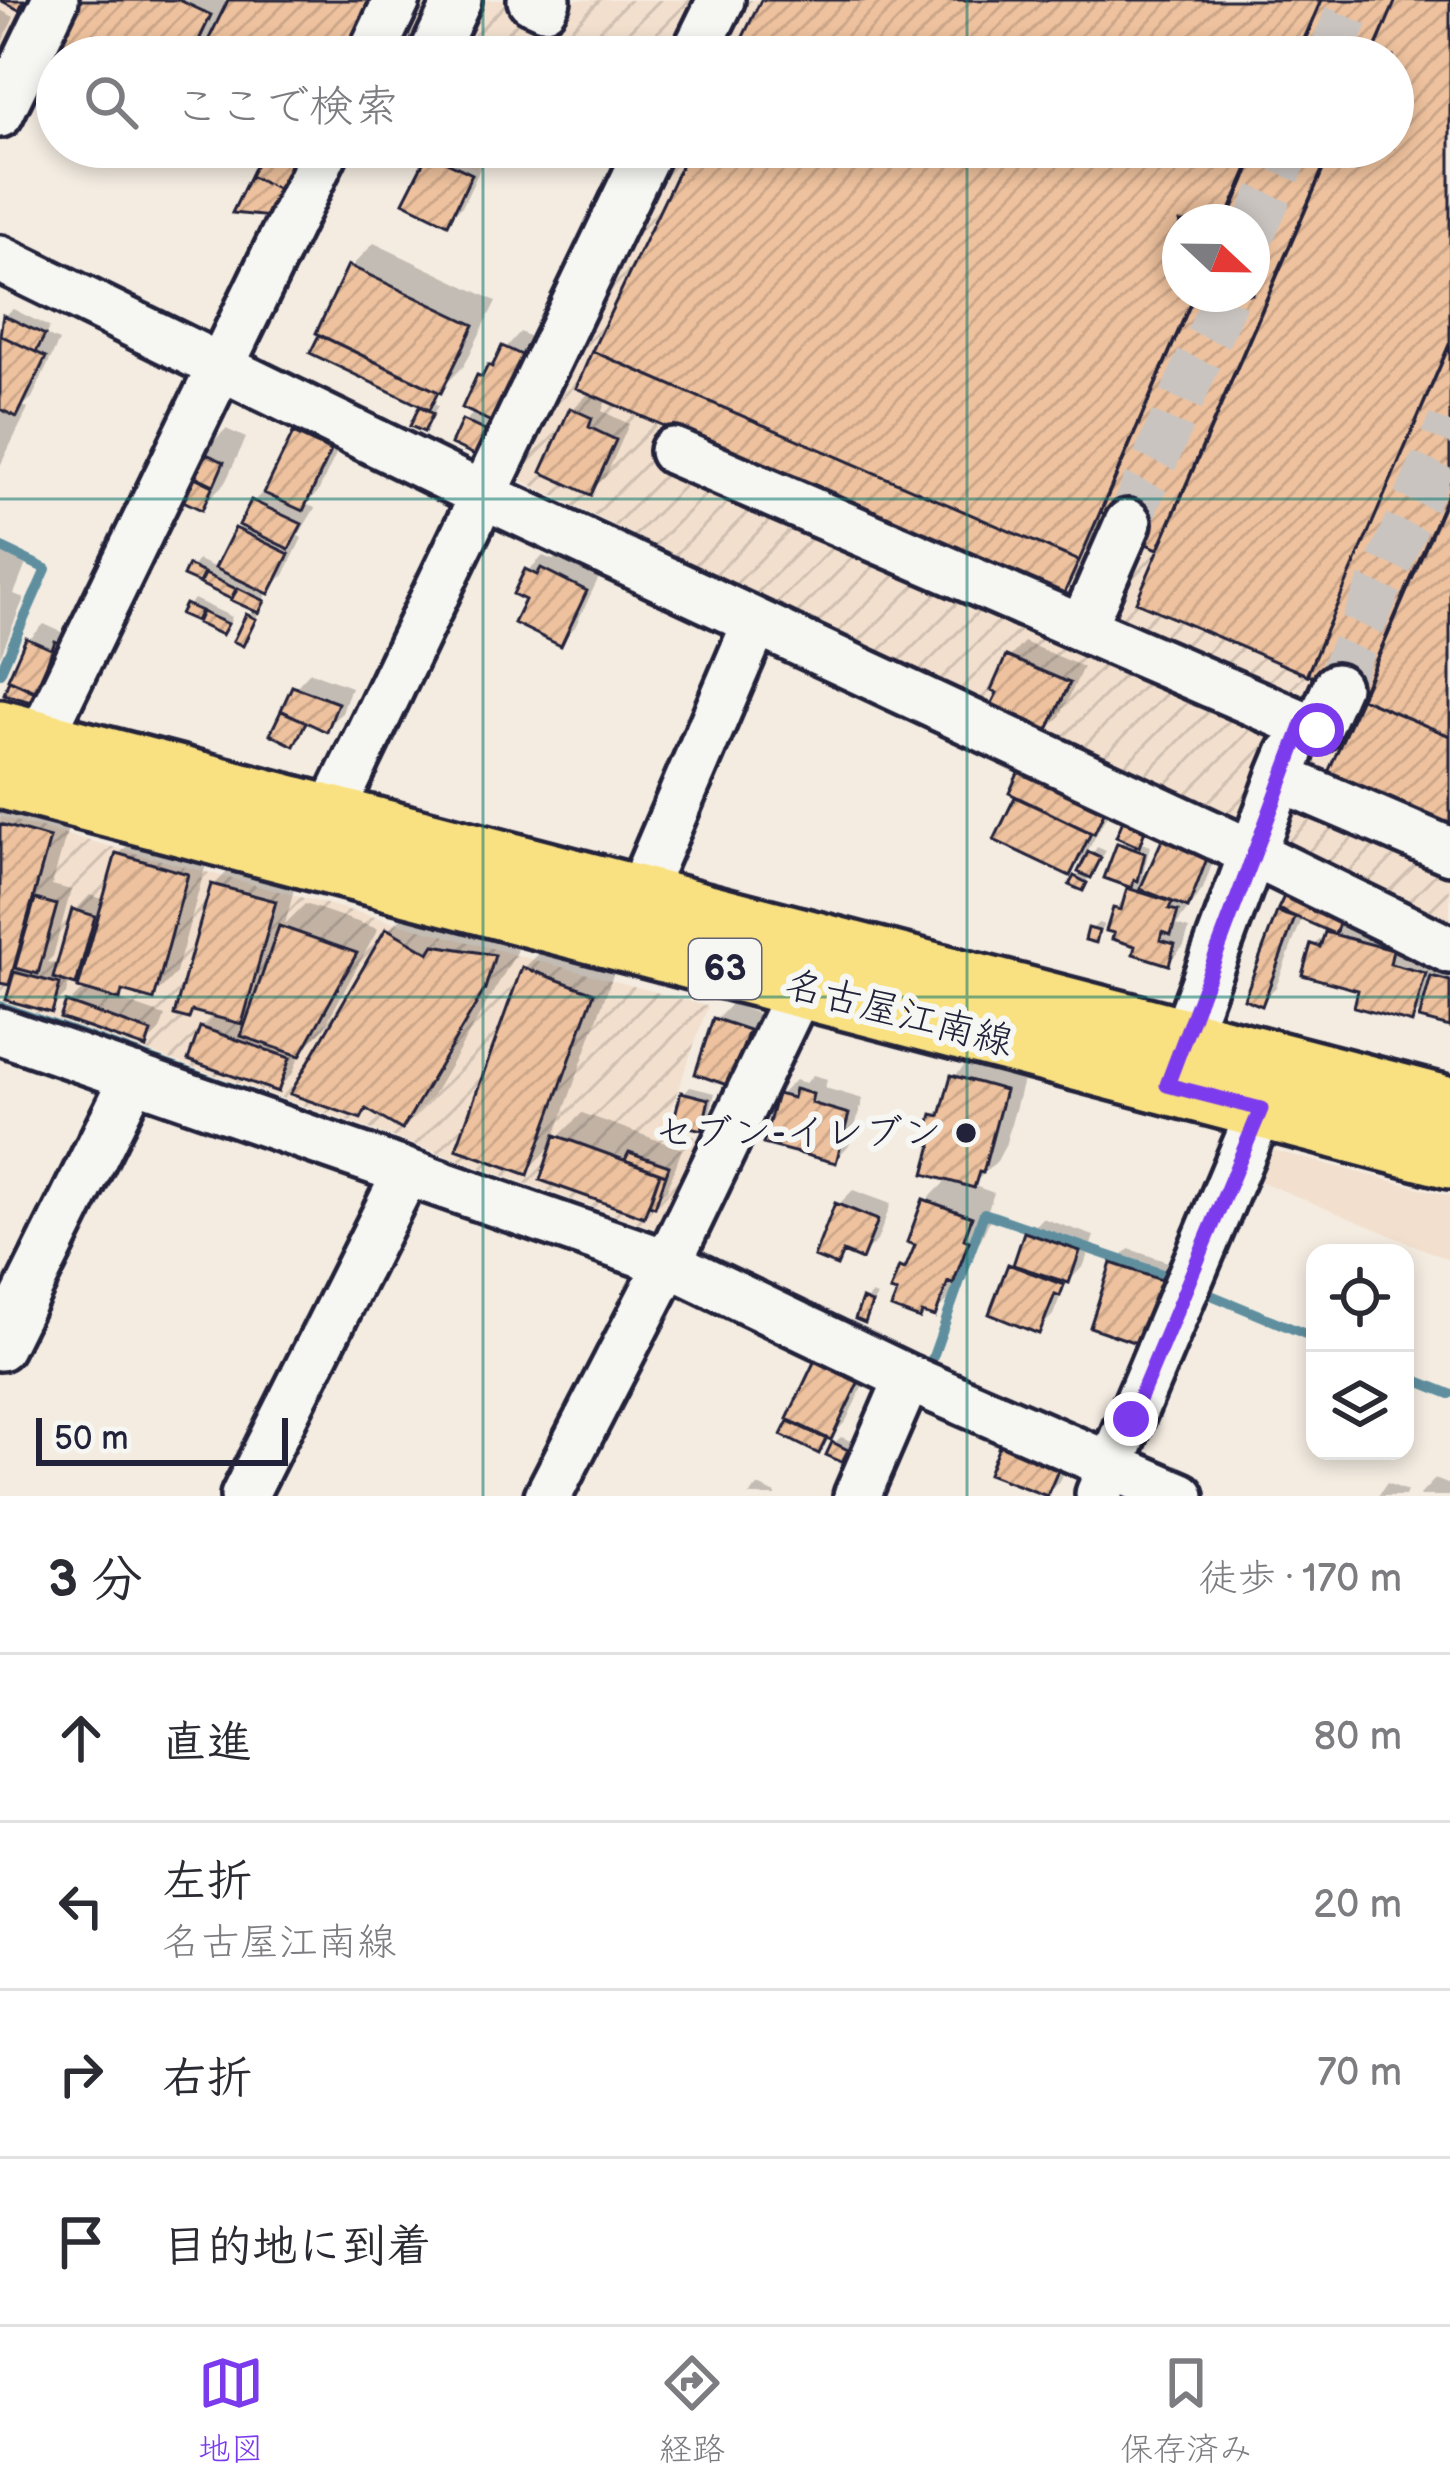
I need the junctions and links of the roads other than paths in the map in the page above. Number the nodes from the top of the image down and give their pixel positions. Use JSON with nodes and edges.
{"nodes":[{"id":1,"x":55,"y":0,"type":"edge"},
{"id":2,"x":398,"y":0,"type":"edge"},
{"id":3,"x":458,"y":0,"type":"edge"},
{"id":4,"x":531,"y":0,"type":"edge"},
{"id":5,"x":547,"y":0,"type":"edge"},
{"id":6,"x":721,"y":0,"type":"edge"},
{"id":7,"x":38,"y":36,"type":"edge"},
{"id":8,"x":380,"y":36,"type":"edge"},
{"id":9,"x":441,"y":36,"type":"edge"},
{"id":10,"x":703,"y":36,"type":"edge"},
{"id":11,"x":36,"y":39,"type":"edge"},
{"id":12,"x":0,"y":114,"type":"edge"},
{"id":13,"x":317,"y":168,"type":"edge"},
{"id":14,"x":640,"y":168,"type":"edge"},
{"id":15,"x":0,"y":260,"type":"edge"},
{"id":16,"x":221,"y":368,"type":"junction"},
{"id":17,"x":673,"y":451,"type":"dead end"},
{"id":18,"x":483,"y":495,"type":"junction"},
{"id":19,"x":1127,"y":523,"type":"tunnel mouth"},
{"id":20,"x":756,"y":622,"type":"junction"},
{"id":21,"x":1082,"y":628,"type":"junction"},
{"id":22,"x":1336,"y":687,"type":"tunnel mouth"},
{"id":23,"x":1303,"y":724,"type":"junction"},
{"id":24,"x":20,"y":734,"type":"edge"},
{"id":25,"x":1280,"y":778,"type":"junction"},
{"id":26,"x":0,"y":779,"type":"edge"},
{"id":27,"x":330,"y":815,"type":"junction"},
{"id":28,"x":1450,"y":851,"type":"edge"},
{"id":29,"x":1252,"y":853,"type":"junction"},
{"id":30,"x":639,"y":895,"type":"junction"},
{"id":31,"x":1450,"y":950,"type":"edge"},
{"id":32,"x":800,"y":988,"type":"junction"},
{"id":33,"x":0,"y":1030,"type":"edge"},
{"id":34,"x":1176,"y":1061,"type":"junction"},
{"id":35,"x":134,"y":1077,"type":"junction"},
{"id":36,"x":1450,"y":1106,"type":"edge"},
{"id":37,"x":1261,"y":1109,"type":"junction"},
{"id":38,"x":1450,"y":1159,"type":"edge"},
{"id":39,"x":406,"y":1173,"type":"junction"},
{"id":40,"x":668,"y":1263,"type":"junction"},
{"id":41,"x":0,"y":1348,"type":"edge"},
{"id":42,"x":908,"y":1378,"type":"junction"},
{"id":43,"x":1104,"y":1482,"type":"edge"},
{"id":44,"x":244,"y":1496,"type":"edge"},
{"id":45,"x":548,"y":1496,"type":"edge"},
{"id":46,"x":857,"y":1496,"type":"edge"},
{"id":47,"x":1181,"y":1496,"type":"edge"}],
"edges":[{"from":1,"to":7,"type":"street"},
{"from":2,"to":8,"type":"street"},
{"from":3,"to":9,"type":"street"},
{"from":4,"to":5,"type":"street"},
{"from":6,"to":10,"type":"street"},
{"from":11,"to":12,"type":"street"},
{"from":13,"to":16,"type":"street"},
{"from":14,"to":18,"type":"street"},
{"from":15,"to":16,"type":"street"},
{"from":16,"to":18,"type":"street"},
{"from":16,"to":24,"type":"street"},
{"from":17,"to":21,"type":"street"},
{"from":18,"to":20,"type":"street"},
{"from":18,"to":27,"type":"street"},
{"from":19,"to":21,"type":"street"},
{"from":20,"to":29,"type":"street"},
{"from":20,"to":30,"type":"street"},
{"from":21,"to":23,"type":"street"},
{"from":22,"to":23,"type":"street"},
{"from":23,"to":25,"type":"street"},
{"from":24,"to":27,"type":"main road","name":"名古屋江南線","number":"63"},
{"from":25,"to":28,"type":"street"},
{"from":25,"to":29,"type":"street"},
{"from":26,"to":32,"type":"main road","name":"名古屋江南線","number":"63"},
{"from":27,"to":30,"type":"main road","name":"名古屋江南線","number":"63"},
{"from":29,"to":31,"type":"street"},
{"from":29,"to":34,"type":"street"},
{"from":30,"to":34,"type":"main road","name":"名古屋江南線","number":"63"},
{"from":32,"to":34,"type":"main road","name":"名古屋江南線","number":"63"},
{"from":32,"to":40,"type":"street"},
{"from":33,"to":35,"type":"street"},
{"from":34,"to":36,"type":"main road","name":"名古屋江南線","number":"63"},
{"from":34,"to":37,"type":"main road","name":"名古屋江南線","number":"63"},
{"from":35,"to":39,"type":"street"},
{"from":35,"to":41,"type":"street"},
{"from":37,"to":38,"type":"main road","name":"名古屋江南線","number":"63"},
{"from":37,"to":43,"type":"street"},
{"from":39,"to":40,"type":"street"},
{"from":39,"to":44,"type":"street"},
{"from":40,"to":42,"type":"street"},
{"from":40,"to":45,"type":"street"},
{"from":42,"to":43,"type":"street"},
{"from":42,"to":46,"type":"street"},
{"from":43,"to":47,"type":"street"}]}
